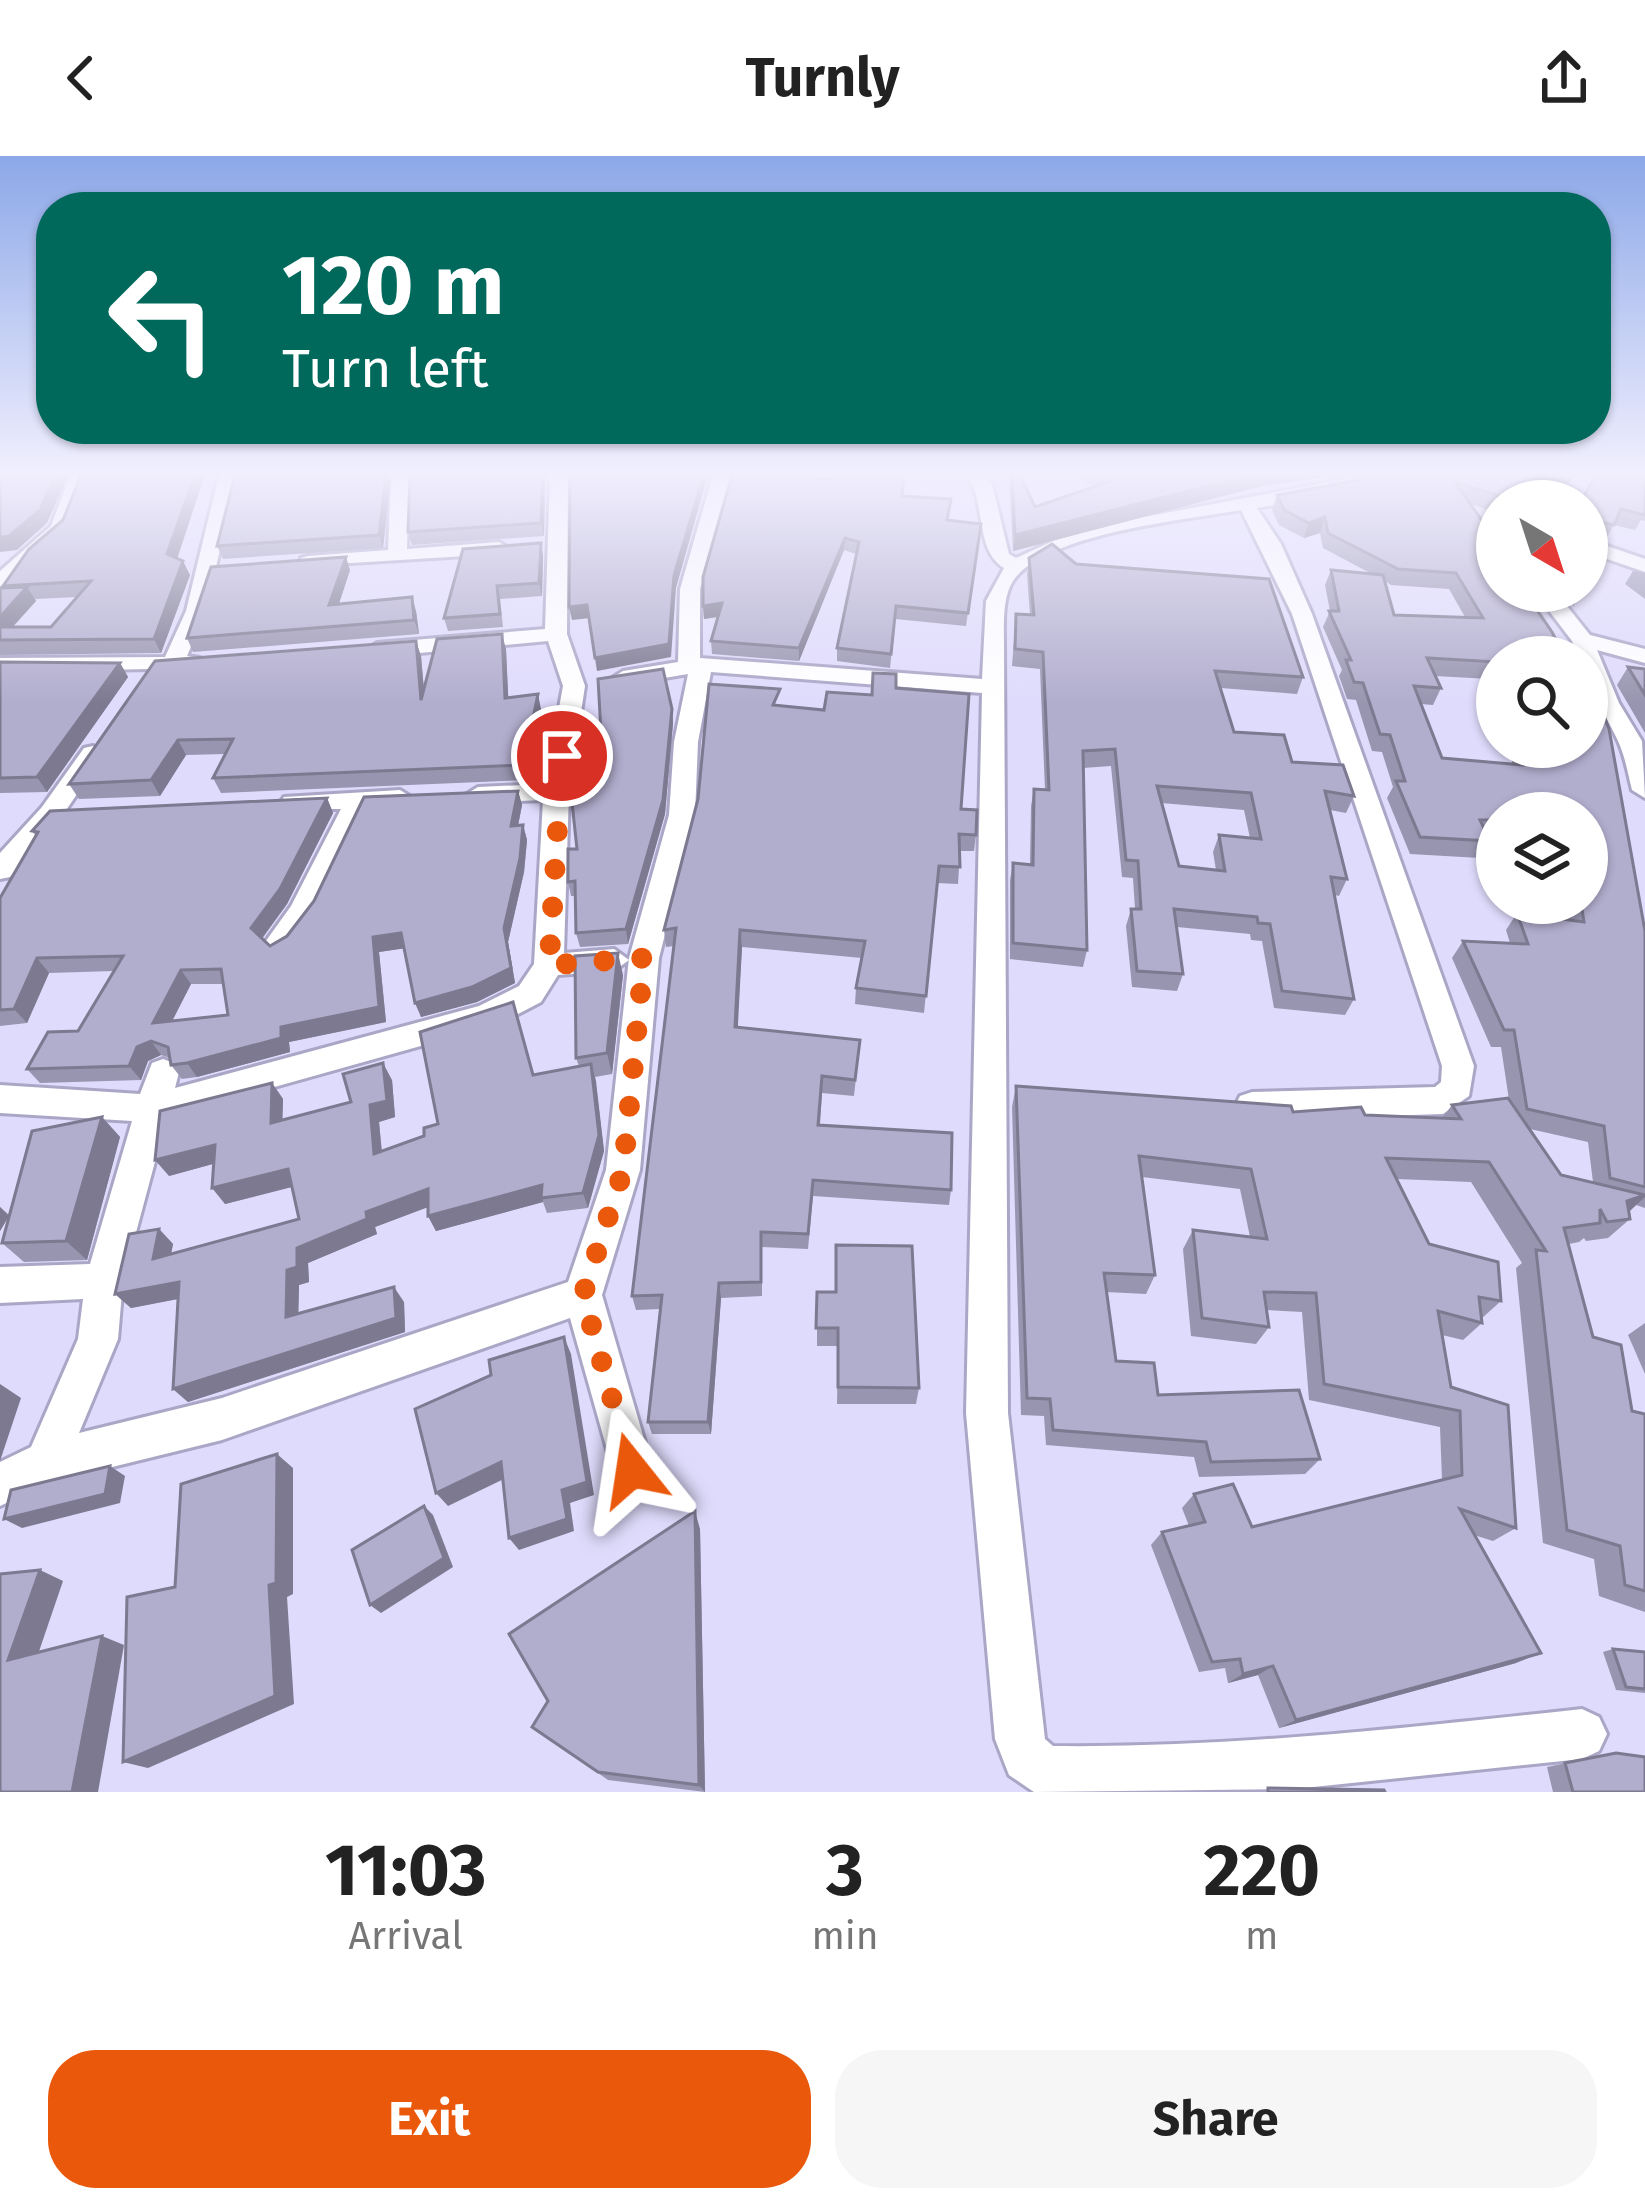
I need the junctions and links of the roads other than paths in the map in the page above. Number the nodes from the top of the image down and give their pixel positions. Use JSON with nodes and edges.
{"nodes":[{"id":1,"x":33,"y":551,"type":"edge"},
{"id":2,"x":211,"y":551,"type":"edge"},
{"id":3,"x":397,"y":551,"type":"edge"},
{"id":4,"x":450,"y":551,"type":"edge"},
{"id":5,"x":556,"y":551,"type":"edge"},
{"id":6,"x":701,"y":551,"type":"edge"},
{"id":7,"x":999,"y":551,"type":"edge"},
{"id":8,"x":1052,"y":551,"type":"edge"},
{"id":9,"x":1274,"y":551,"type":"edge"},
{"id":10,"x":1608,"y":553,"type":"edge"},
{"id":11,"x":397,"y":555,"type":"junction"},
{"id":12,"x":278,"y":565,"type":"edge"},
{"id":13,"x":1015,"y":566,"type":"junction"},
{"id":14,"x":1645,"y":566,"type":"edge"},
{"id":15,"x":230,"y":568,"type":"edge"},
{"id":16,"x":206,"y":571,"type":"junction"},
{"id":17,"x":0,"y":582,"type":"edge"},
{"id":18,"x":1560,"y":612,"type":"edge"},
{"id":19,"x":556,"y":634,"type":"junction"},
{"id":20,"x":1579,"y":636,"type":"edge"},
{"id":21,"x":1608,"y":647,"type":"edge"},
{"id":22,"x":358,"y":652,"type":"edge"},
{"id":23,"x":1645,"y":656,"type":"edge"},
{"id":24,"x":219,"y":661,"type":"edge"},
{"id":25,"x":0,"y":665,"type":"edge"},
{"id":26,"x":163,"y":665,"type":"junction"},
{"id":27,"x":695,"y":666,"type":"junction"},
{"id":28,"x":574,"y":686,"type":"junction"},
{"id":29,"x":993,"y":687,"type":"junction"},
{"id":30,"x":132,"y":697,"type":"edge"},
{"id":31,"x":1608,"y":705,"type":"edge"},
{"id":32,"x":110,"y":727,"type":"edge"},
{"id":33,"x":1645,"y":790,"type":"edge"},
{"id":34,"x":556,"y":791,"type":"junction"},
{"id":35,"x":358,"y":800,"type":"junction"},
{"id":36,"x":264,"y":804,"type":"edge"},
{"id":37,"x":0,"y":870,"type":"edge"},
{"id":38,"x":278,"y":945,"type":"edge"},
{"id":39,"x":644,"y":958,"type":"junction"},
{"id":40,"x":549,"y":965,"type":"junction"},
{"id":41,"x":157,"y":1090,"type":"junction"},
{"id":42,"x":0,"y":1099,"type":"edge"},
{"id":43,"x":1231,"y":1106,"type":"edge"},
{"id":44,"x":104,"y":1281,"type":"junction"},
{"id":45,"x":0,"y":1285,"type":"edge"},
{"id":46,"x":583,"y":1295,"type":"junction"},
{"id":47,"x":46,"y":1462,"type":"junction"},
{"id":48,"x":632,"y":1470,"type":"dead end"},
{"id":49,"x":0,"y":1485,"type":"edge"},
{"id":50,"x":1582,"y":1734,"type":"dead end"}],
"edges":[{"from":1,"to":17,"type":"street"},
{"from":2,"to":16,"type":"street"},
{"from":3,"to":11,"type":"street"},
{"from":4,"to":11,"type":"street"},
{"from":5,"to":19,"type":"street"},
{"from":6,"to":27,"type":"street"},
{"from":7,"to":13,"type":"street"},
{"from":8,"to":13,"type":"street"},
{"from":9,"to":43,"type":"street"},
{"from":10,"to":14,"type":"street"},
{"from":11,"to":12,"type":"street"},
{"from":13,"to":29,"type":"street"},
{"from":15,"to":16,"type":"street"},
{"from":16,"to":26,"type":"street"},
{"from":18,"to":20,"type":"street"},
{"from":19,"to":22,"type":"street"},
{"from":19,"to":28,"type":"street"},
{"from":21,"to":23,"type":"street"},
{"from":24,"to":26,"type":"street"},
{"from":25,"to":26,"type":"street"},
{"from":26,"to":30,"type":"street"},
{"from":27,"to":28,"type":"street"},
{"from":27,"to":29,"type":"street"},
{"from":27,"to":39,"type":"street"},
{"from":28,"to":34,"type":"street"},
{"from":29,"to":50,"type":"street"},
{"from":31,"to":33,"type":"street"},
{"from":32,"to":37,"type":"street"},
{"from":34,"to":35,"type":"street"},
{"from":34,"to":40,"type":"street"},
{"from":35,"to":36,"type":"street"},
{"from":35,"to":38,"type":"street"},
{"from":39,"to":40,"type":"street"},
{"from":39,"to":46,"type":"street"},
{"from":40,"to":41,"type":"street"},
{"from":41,"to":42,"type":"street"},
{"from":41,"to":44,"type":"street"},
{"from":44,"to":45,"type":"street"},
{"from":44,"to":47,"type":"street"},
{"from":46,"to":47,"type":"street"},
{"from":46,"to":48,"type":"street"},
{"from":47,"to":49,"type":"street"}]}
